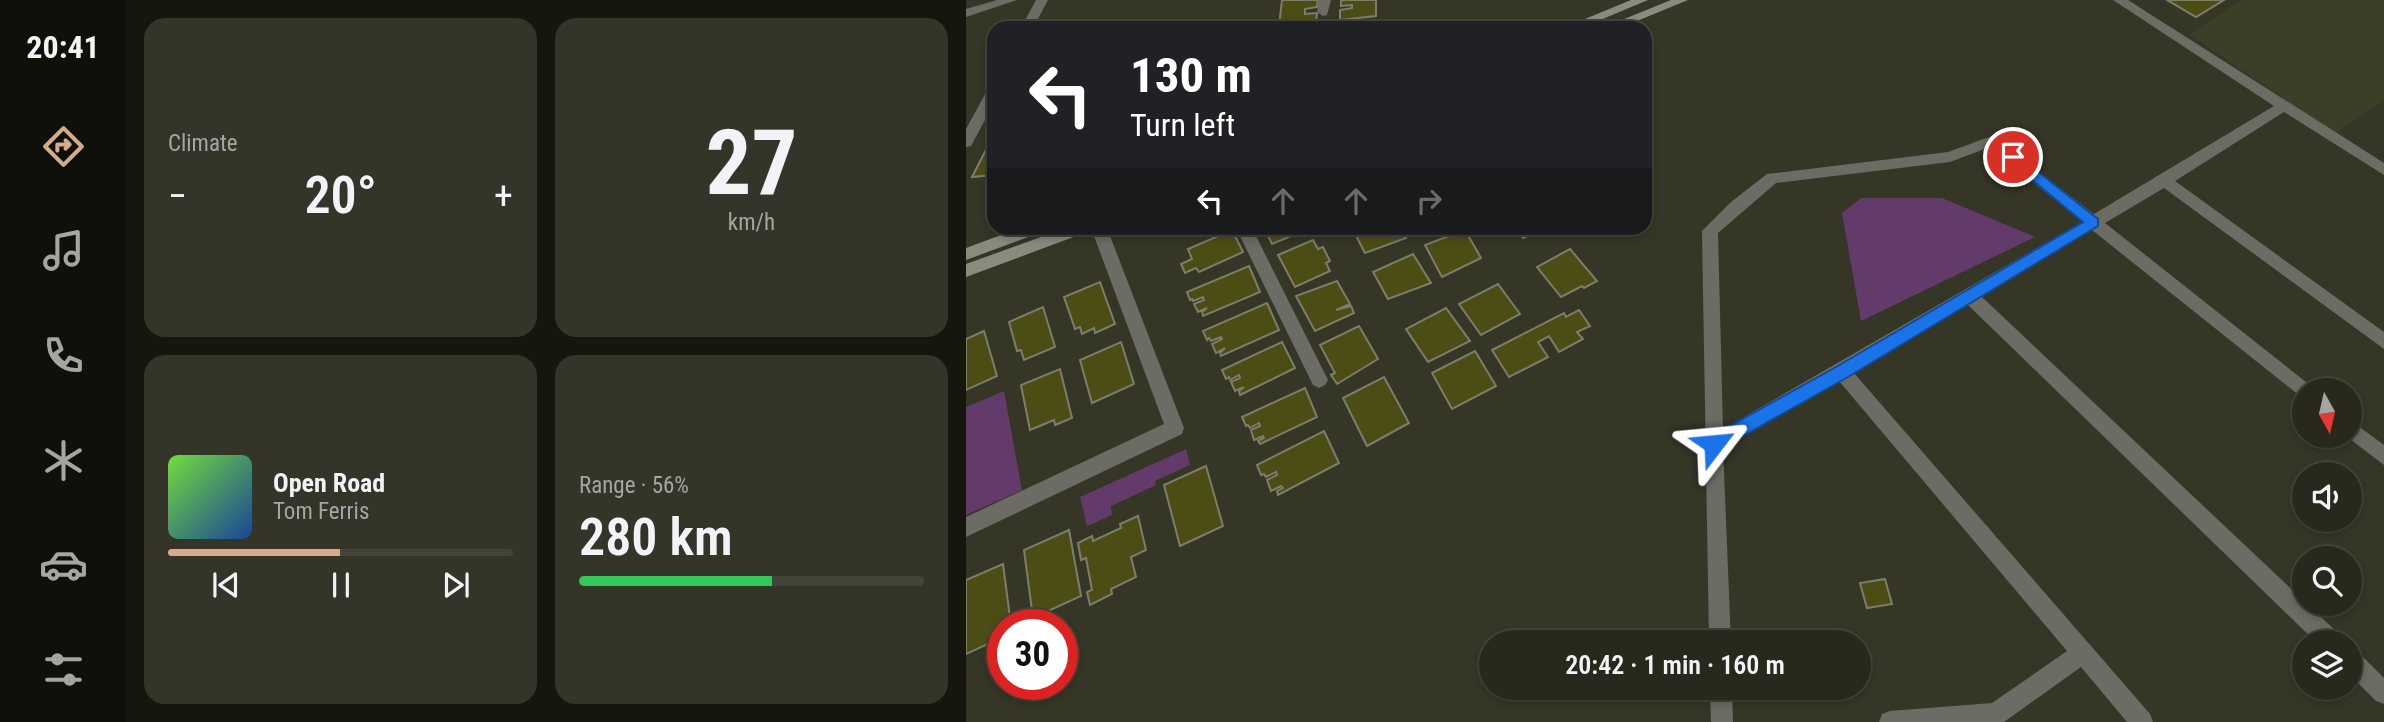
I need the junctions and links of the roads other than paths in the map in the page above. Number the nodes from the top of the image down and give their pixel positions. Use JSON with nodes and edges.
{"nodes":[{"id":1,"x":1011,"y":0,"type":"edge"},
{"id":2,"x":1042,"y":0,"type":"edge"},
{"id":3,"x":1643,"y":0,"type":"edge"},
{"id":4,"x":1682,"y":0,"type":"edge"},
{"id":5,"x":2119,"y":0,"type":"edge"},
{"id":6,"x":966,"y":13,"type":"edge"},
{"id":7,"x":1031,"y":21,"type":"edge"},
{"id":8,"x":1588,"y":21,"type":"edge"},
{"id":9,"x":1626,"y":21,"type":"edge"},
{"id":10,"x":987,"y":103,"type":"edge"},
{"id":11,"x":2284,"y":106,"type":"junction"},
{"id":12,"x":966,"y":142,"type":"edge"},
{"id":13,"x":2384,"y":170,"type":"edge"},
{"id":14,"x":2164,"y":180,"type":"junction"},
{"id":15,"x":2093,"y":222,"type":"junction"},
{"id":16,"x":1017,"y":235,"type":"edge"},
{"id":17,"x":1062,"y":235,"type":"edge"},
{"id":18,"x":1102,"y":235,"type":"edge"},
{"id":19,"x":1247,"y":235,"type":"edge"},
{"id":20,"x":966,"y":254,"type":"edge"},
{"id":21,"x":966,"y":271,"type":"edge"},
{"id":22,"x":1970,"y":296,"type":"junction"},
{"id":23,"x":2384,"y":342,"type":"edge"},
{"id":24,"x":1842,"y":372,"type":"junction"},
{"id":25,"x":1319,"y":380,"type":"dead end"},
{"id":26,"x":2292,"y":382,"type":"edge"},
{"id":27,"x":2362,"y":438,"type":"edge"},
{"id":28,"x":1714,"y":444,"type":"junction"},
{"id":29,"x":2384,"y":456,"type":"edge"},
{"id":30,"x":966,"y":527,"type":"edge"},
{"id":31,"x":1720,"y":630,"type":"edge"},
{"id":32,"x":2318,"y":630,"type":"edge"},
{"id":33,"x":2083,"y":653,"type":"junction"},
{"id":34,"x":2362,"y":672,"type":"edge"},
{"id":35,"x":2384,"y":693,"type":"edge"},
{"id":36,"x":1721,"y":700,"type":"edge"},
{"id":37,"x":1722,"y":722,"type":"edge"},
{"id":38,"x":1890,"y":722,"type":"edge"},
{"id":39,"x":2142,"y":722,"type":"edge"}],
"edges":[{"from":1,"to":6,"type":"street"},
{"from":2,"to":7,"type":"street"},
{"from":3,"to":8,"type":"main road"},
{"from":4,"to":9,"type":"main road"},
{"from":5,"to":11,"type":"street"},
{"from":10,"to":12,"type":"street"},
{"from":11,"to":13,"type":"street"},
{"from":11,"to":14,"type":"street"},
{"from":14,"to":15,"type":"street"},
{"from":14,"to":23,"type":"street"},
{"from":15,"to":22,"type":"street"},
{"from":15,"to":26,"type":"street"},
{"from":15,"to":28,"type":"street"},
{"from":16,"to":20,"type":"main road"},
{"from":17,"to":21,"type":"main road"},
{"from":18,"to":30,"type":"street"},
{"from":19,"to":25,"type":"street"},
{"from":22,"to":24,"type":"street"},
{"from":22,"to":32,"type":"street"},
{"from":24,"to":28,"type":"street"},
{"from":24,"to":33,"type":"street"},
{"from":27,"to":29,"type":"street"},
{"from":28,"to":31,"type":"street"},
{"from":33,"to":38,"type":"street"},
{"from":33,"to":39,"type":"street"},
{"from":34,"to":35,"type":"street"},
{"from":36,"to":37,"type":"street"}]}
